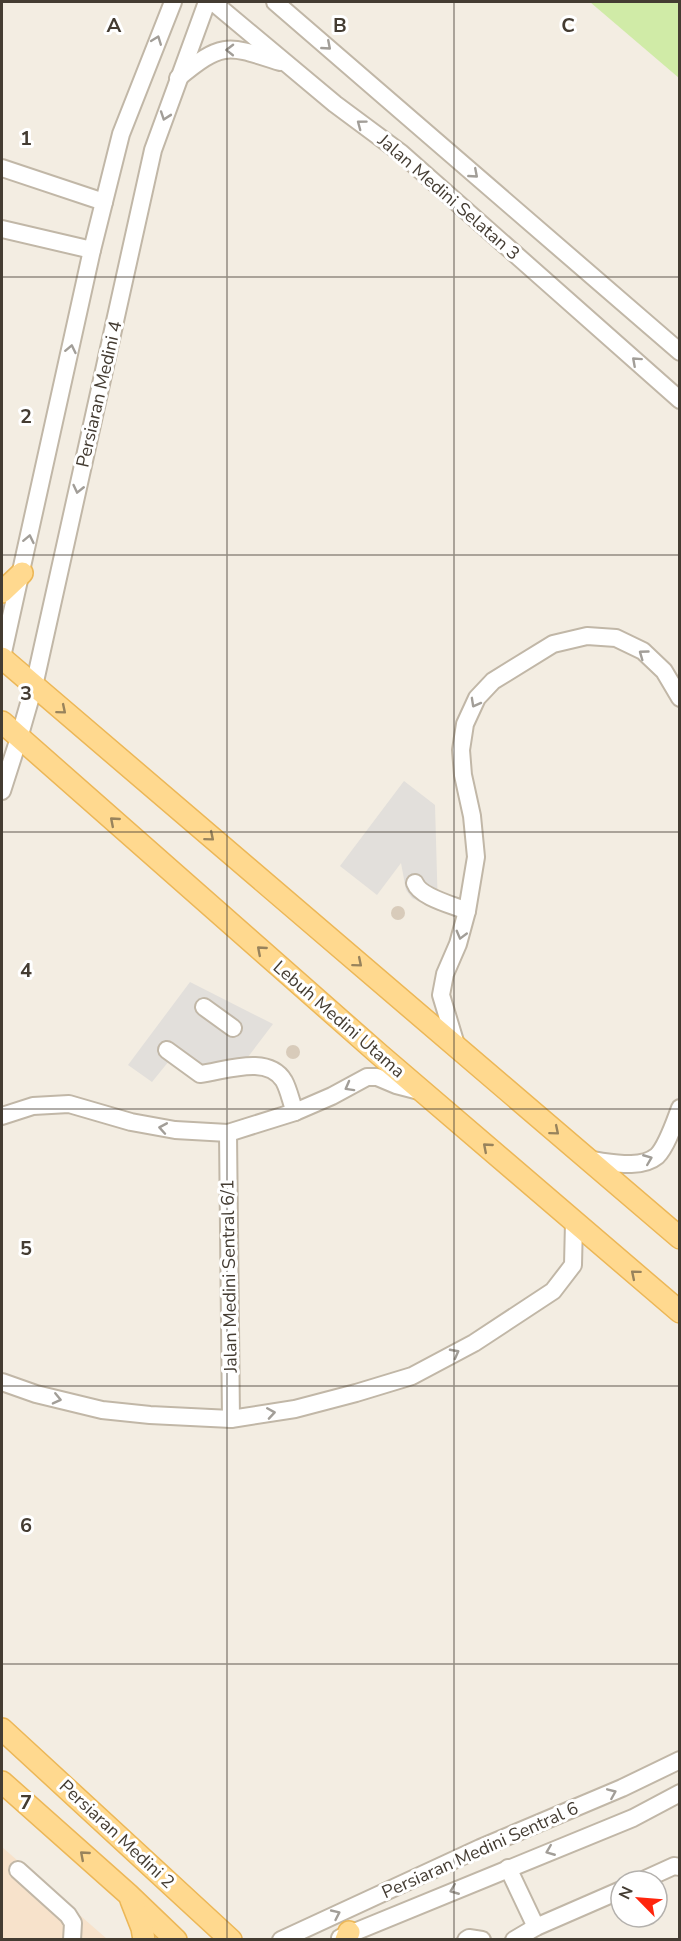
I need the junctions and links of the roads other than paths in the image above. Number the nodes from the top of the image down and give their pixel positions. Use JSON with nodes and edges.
{"nodes":[{"id":1,"x":173,"y":2,"type":"edge"},
{"id":2,"x":207,"y":2,"type":"edge"},
{"id":3,"x":213,"y":2,"type":"edge"},
{"id":4,"x":280,"y":3,"type":"edge"},
{"id":5,"x":286,"y":64,"type":"junction"},
{"id":6,"x":178,"y":78,"type":"junction"},
{"id":7,"x":2,"y":168,"type":"edge"},
{"id":8,"x":104,"y":202,"type":"junction"},
{"id":9,"x":2,"y":229,"type":"edge"},
{"id":10,"x":92,"y":250,"type":"junction"},
{"id":11,"x":680,"y":352,"type":"edge"},
{"id":12,"x":680,"y":400,"type":"edge"},
{"id":13,"x":22,"y":573,"type":"junction"},
{"id":14,"x":2,"y":592,"type":"edge"},
{"id":15,"x":2,"y":658,"type":"edge"},
{"id":16,"x":33,"y":686,"type":"junction"},
{"id":17,"x":680,"y":698,"type":"edge"},
{"id":18,"x":2,"y":722,"type":"edge"},
{"id":19,"x":19,"y":738,"type":"junction"},
{"id":20,"x":2,"y":791,"type":"edge"},
{"id":21,"x":415,"y":883,"type":"dead end"},
{"id":22,"x":467,"y":911,"type":"junction"},
{"id":23,"x":204,"y":1007,"type":"dead end"},
{"id":24,"x":232,"y":1028,"type":"dead end"},
{"id":25,"x":457,"y":1048,"type":"junction"},
{"id":26,"x":167,"y":1050,"type":"dead end"},
{"id":27,"x":423,"y":1092,"type":"junction"},
{"id":28,"x":680,"y":1108,"type":"edge"},
{"id":29,"x":295,"y":1112,"type":"junction"},
{"id":30,"x":2,"y":1116,"type":"edge"},
{"id":31,"x":228,"y":1134,"type":"junction"},
{"id":32,"x":590,"y":1160,"type":"junction"},
{"id":33,"x":574,"y":1222,"type":"junction"},
{"id":34,"x":680,"y":1238,"type":"edge"},
{"id":35,"x":680,"y":1312,"type":"edge"},
{"id":36,"x":2,"y":1382,"type":"edge"},
{"id":37,"x":231,"y":1419,"type":"junction"},
{"id":38,"x":2,"y":1729,"type":"edge"},
{"id":39,"x":680,"y":1760,"type":"edge"},
{"id":40,"x":2,"y":1782,"type":"edge"},
{"id":41,"x":680,"y":1793,"type":"edge"},
{"id":42,"x":508,"y":1868,"type":"junction"},
{"id":43,"x":18,"y":1870,"type":"dead end"},
{"id":44,"x":128,"y":1894,"type":"junction"},
{"id":45,"x":609,"y":1895,"type":"edge"},
{"id":46,"x":536,"y":1927,"type":"junction"},
{"id":47,"x":344,"y":1937,"type":"edge"},
{"id":48,"x":72,"y":1940,"type":"edge"},
{"id":49,"x":144,"y":1940,"type":"edge"},
{"id":50,"x":176,"y":1940,"type":"edge"},
{"id":51,"x":231,"y":1940,"type":"edge"},
{"id":52,"x":281,"y":1940,"type":"edge"},
{"id":53,"x":466,"y":1940,"type":"edge"},
{"id":54,"x":482,"y":1940,"type":"edge"},
{"id":55,"x":514,"y":1940,"type":"edge"}],
"edges":[{"from":8,"to":1,"type":"street","name":"Persiaran Medini 4","one_way":true},
{"from":2,"to":6,"type":"street","name":"Persiaran Medini 4"},
{"from":3,"to":5,"type":"street","name":"Jalan Medini Selatan 3"},
{"from":4,"to":11,"type":"street","name":"Jalan Medini Selatan 3","one_way":true},
{"from":5,"to":6,"type":"street","one_way":true},
{"from":12,"to":5,"type":"street","name":"Jalan Medini Selatan 3","one_way":true},
{"from":6,"to":16,"type":"street","name":"Persiaran Medini 4","one_way":true},
{"from":7,"to":8,"type":"street"},
{"from":8,"to":10,"type":"street","name":"Persiaran Medini 4"},
{"from":9,"to":10,"type":"street"},
{"from":13,"to":10,"type":"street","name":"Persiaran Medini 4","one_way":true},
{"from":13,"to":14,"type":"main road"},
{"from":13,"to":15,"type":"street","name":"Persiaran Medini 4"},
{"from":15,"to":16,"type":"main road"},
{"from":16,"to":19,"type":"street","name":"Persiaran Medini 4"},
{"from":16,"to":25,"type":"main road","one_way":true},
{"from":17,"to":22,"type":"street","one_way":true},
{"from":18,"to":19,"type":"main road","name":"Lebuh Medini Utama"},
{"from":19,"to":20,"type":"street","name":"Persiaran Medini 4"},
{"from":27,"to":19,"type":"main road","name":"Lebuh Medini Utama","one_way":true},
{"from":21,"to":22,"type":"street"},
{"from":22,"to":25,"type":"street","one_way":true},
{"from":23,"to":24,"type":"street"},
{"from":25,"to":32,"type":"main road","one_way":true},
{"from":26,"to":29,"type":"street"},
{"from":27,"to":29,"type":"street","one_way":true},
{"from":33,"to":27,"type":"main road","name":"Lebuh Medini Utama","one_way":true},
{"from":32,"to":28,"type":"street","one_way":true},
{"from":29,"to":31,"type":"street"},
{"from":31,"to":30,"type":"street","one_way":true},
{"from":31,"to":37,"type":"street","name":"Jalan Medini Sentral 6/1"},
{"from":32,"to":34,"type":"main road"},
{"from":35,"to":33,"type":"main road","name":"Lebuh Medini Utama","one_way":true},
{"from":37,"to":33,"type":"street","one_way":true},
{"from":36,"to":37,"type":"street","one_way":true},
{"from":38,"to":51,"type":"main road","name":"Persiaran Medini 2"},
{"from":52,"to":39,"type":"street","name":"Persiaran Medini Sentral 6","one_way":true},
{"from":44,"to":40,"type":"main road","name":"Persiaran Medini 2","one_way":true},
{"from":41,"to":42,"type":"street","name":"Persiaran Medini Sentral 6","one_way":true},
{"from":42,"to":46,"type":"street"},
{"from":42,"to":47,"type":"street","name":"Persiaran Medini Sentral 6","one_way":true},
{"from":43,"to":48,"type":"street"},
{"from":44,"to":49,"type":"main road"},
{"from":44,"to":50,"type":"main road","name":"Persiaran Medini 2"},
{"from":45,"to":46,"type":"street"},
{"from":46,"to":55,"type":"street"},
{"from":53,"to":54,"type":"street"}]}
